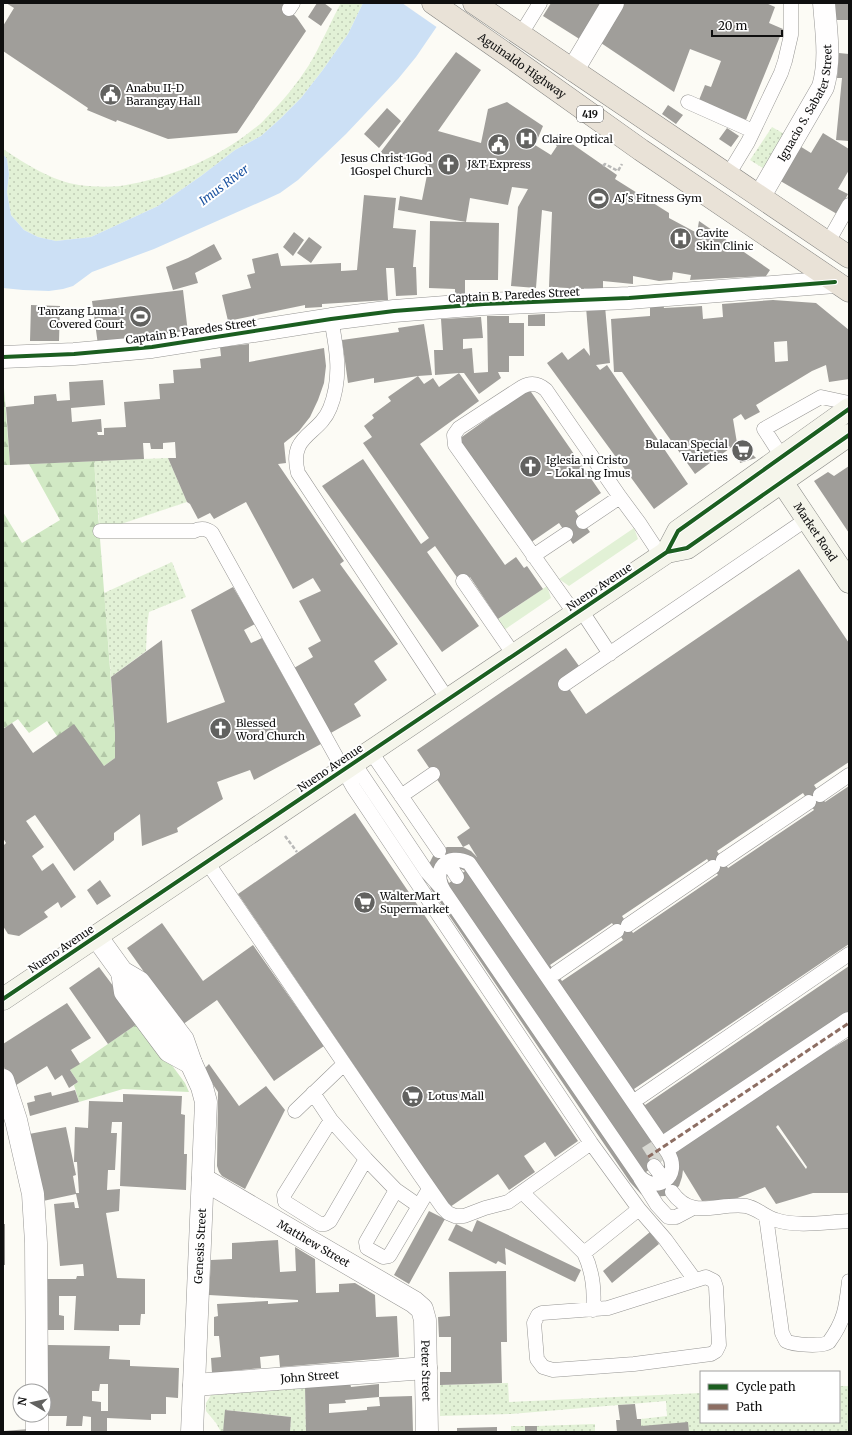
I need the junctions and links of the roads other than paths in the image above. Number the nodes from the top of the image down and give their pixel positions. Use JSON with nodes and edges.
{"nodes":[{"id":1,"x":433,"y":3,"type":"edge"},
{"id":2,"x":540,"y":3,"type":"edge"},
{"id":3,"x":613,"y":3,"type":"edge"},
{"id":4,"x":791,"y":3,"type":"edge"},
{"id":5,"x":824,"y":3,"type":"edge"},
{"id":6,"x":476,"y":4,"type":"edge"},
{"id":7,"x":521,"y":34,"type":"junction"},
{"id":8,"x":573,"y":70,"type":"junction"},
{"id":9,"x":688,"y":102,"type":"dead end"},
{"id":10,"x":753,"y":132,"type":"junction"},
{"id":11,"x":728,"y":175,"type":"junction"},
{"id":12,"x":760,"y":196,"type":"junction"},
{"id":13,"x":849,"y":205,"type":"edge"},
{"id":14,"x":828,"y":242,"type":"junction"},
{"id":15,"x":849,"y":257,"type":"edge"},
{"id":16,"x":842,"y":287,"type":"edge"},
{"id":17,"x":331,"y":319,"type":"junction"},
{"id":18,"x":3,"y":357,"type":"edge"},
{"id":19,"x":849,"y":404,"type":"edge"},
{"id":20,"x":849,"y":409,"type":"edge"},
{"id":21,"x":849,"y":435,"type":"edge"},
{"id":22,"x":782,"y":457,"type":"junction"},
{"id":23,"x":782,"y":482,"type":"junction"},
{"id":24,"x":620,"y":497,"type":"junction"},
{"id":25,"x":807,"y":519,"type":"junction"},
{"id":26,"x":583,"y":522,"type":"dead end"},
{"id":27,"x":100,"y":531,"type":"dead end"},
{"id":28,"x":566,"y":534,"type":"dead end"},
{"id":29,"x":664,"y":554,"type":"junction"},
{"id":30,"x":533,"y":556,"type":"junction"},
{"id":31,"x":463,"y":581,"type":"dead end"},
{"id":32,"x":849,"y":582,"type":"edge"},
{"id":33,"x":578,"y":612,"type":"junction"},
{"id":34,"x":610,"y":654,"type":"junction"},
{"id":35,"x":514,"y":655,"type":"junction"},
{"id":36,"x":565,"y":684,"type":"dead end"},
{"id":37,"x":448,"y":700,"type":"junction"},
{"id":38,"x":356,"y":762,"type":"junction"},
{"id":39,"x":433,"y":774,"type":"dead end"},
{"id":40,"x":849,"y":775,"type":"edge"},
{"id":41,"x":401,"y":796,"type":"junction"},
{"id":42,"x":439,"y":851,"type":"dead end"},
{"id":43,"x":207,"y":862,"type":"junction"},
{"id":44,"x":444,"y":891,"type":"junction"},
{"id":45,"x":96,"y":936,"type":"junction"},
{"id":46,"x":849,"y":954,"type":"edge"},
{"id":47,"x":556,"y":973,"type":"dead end"},
{"id":48,"x":3,"y":999,"type":"edge"},
{"id":49,"x":849,"y":1023,"type":"edge"},
{"id":50,"x":344,"y":1064,"type":"junction"},
{"id":51,"x":3,"y":1080,"type":"edge"},
{"id":52,"x":314,"y":1093,"type":"junction"},
{"id":53,"x":640,"y":1097,"type":"dead end"},
{"id":54,"x":295,"y":1111,"type":"dead end"},
{"id":55,"x":331,"y":1120,"type":"junction"},
{"id":56,"x":591,"y":1143,"type":"junction"},
{"id":57,"x":670,"y":1143,"type":"tunnel mouth"},
{"id":58,"x":366,"y":1159,"type":"junction"},
{"id":59,"x":639,"y":1176,"type":"junction"},
{"id":60,"x":203,"y":1179,"type":"junction"},
{"id":61,"x":429,"y":1189,"type":"junction"},
{"id":62,"x":396,"y":1190,"type":"junction"},
{"id":63,"x":522,"y":1192,"type":"junction"},
{"id":64,"x":672,"y":1192,"type":"dead end"},
{"id":65,"x":419,"y":1206,"type":"junction"},
{"id":66,"x":693,"y":1208,"type":"junction"},
{"id":67,"x":639,"y":1209,"type":"junction"},
{"id":68,"x":766,"y":1216,"type":"junction"},
{"id":69,"x":849,"y":1221,"type":"edge"},
{"id":70,"x":584,"y":1253,"type":"junction"},
{"id":71,"x":695,"y":1280,"type":"junction"},
{"id":72,"x":849,"y":1281,"type":"edge"},
{"id":73,"x":422,"y":1309,"type":"joint"},
{"id":74,"x":593,"y":1310,"type":"junction"},
{"id":75,"x":426,"y":1368,"type":"junction"},
{"id":76,"x":37,"y":1383,"type":"edge"},
{"id":77,"x":194,"y":1384,"type":"junction"},
{"id":78,"x":192,"y":1432,"type":"edge"},
{"id":79,"x":427,"y":1432,"type":"edge"}],
"edges":[{"from":1,"to":16,"type":"highway","name":"Aguinaldo Highway","number":"419"},
{"from":2,"to":7,"type":"lane"},
{"from":3,"to":8,"type":"street"},
{"from":4,"to":10,"type":"lane"},
{"from":5,"to":12,"type":"street","name":"Ignacio S. Sabater Street"},
{"from":6,"to":7,"type":"highway","number":"419"},
{"from":7,"to":8,"type":"highway","number":"419"},
{"from":8,"to":11,"type":"highway","number":"419"},
{"from":9,"to":10,"type":"lane"},
{"from":10,"to":11,"type":"lane"},
{"from":11,"to":12,"type":"highway","number":"419"},
{"from":12,"to":14,"type":"highway","number":"419"},
{"from":13,"to":14,"type":"lane"},
{"from":14,"to":15,"type":"highway","number":"419"},
{"from":16,"to":17,"type":"street","name":"Captain B. Paredes Street"},
{"from":17,"to":18,"type":"street","name":"Captain B. Paredes Street"},
{"from":17,"to":37,"type":"lane"},
{"from":19,"to":22,"type":"lane"},
{"from":20,"to":22,"type":"main road","name":"Nueno Avenue"},
{"from":21,"to":23,"type":"main road","name":"Nueno Avenue"},
{"from":22,"to":29,"type":"main road","name":"Nueno Avenue"},
{"from":23,"to":25,"type":"main road","name":"Market Road"},
{"from":23,"to":29,"type":"main road","name":"Nueno Avenue"},
{"from":24,"to":26,"type":"lane"},
{"from":24,"to":29,"type":"lane"},
{"from":24,"to":30,"type":"lane"},
{"from":25,"to":32,"type":"main road","name":"Market Road"},
{"from":25,"to":34,"type":"lane"},
{"from":27,"to":38,"type":"lane"},
{"from":28,"to":30,"type":"lane"},
{"from":29,"to":33,"type":"main road","name":"Nueno Avenue"},
{"from":30,"to":33,"type":"lane"},
{"from":31,"to":35,"type":"lane"},
{"from":33,"to":34,"type":"lane"},
{"from":33,"to":35,"type":"main road","name":"Nueno Avenue"},
{"from":34,"to":36,"type":"lane"},
{"from":35,"to":37,"type":"main road","name":"Nueno Avenue"},
{"from":37,"to":38,"type":"main road","name":"Nueno Avenue"},
{"from":38,"to":41,"type":"lane"},
{"from":38,"to":43,"type":"main road","name":"Nueno Avenue"},
{"from":38,"to":44,"type":"lane"},
{"from":38,"to":56,"type":"lane"},
{"from":39,"to":41,"type":"lane"},
{"from":40,"to":47,"type":"lane"},
{"from":41,"to":42,"type":"lane"},
{"from":43,"to":45,"type":"main road","name":"Nueno Avenue"},
{"from":43,"to":50,"type":"lane"},
{"from":44,"to":59,"type":"lane"},
{"from":44,"to":59,"type":"lane"},
{"from":45,"to":48,"type":"main road","name":"Nueno Avenue"},
{"from":45,"to":60,"type":"street","name":"Genesis Street"},
{"from":46,"to":53,"type":"lane"},
{"from":49,"to":57,"type":"street"},
{"from":50,"to":52,"type":"lane"},
{"from":50,"to":61,"type":"lane"},
{"from":51,"to":76,"type":"street"},
{"from":52,"to":54,"type":"lane"},
{"from":52,"to":55,"type":"lane"},
{"from":55,"to":58,"type":"lane"},
{"from":55,"to":58,"type":"lane"},
{"from":56,"to":63,"type":"lane"},
{"from":56,"to":67,"type":"lane"},
{"from":58,"to":62,"type":"lane"},
{"from":59,"to":66,"type":"lane"},
{"from":60,"to":73,"type":"street","name":"Matthew Street"},
{"from":60,"to":77,"type":"street","name":"Genesis Street"},
{"from":61,"to":63,"type":"lane"},
{"from":61,"to":65,"type":"lane"},
{"from":62,"to":65,"type":"lane"},
{"from":62,"to":65,"type":"lane"},
{"from":63,"to":70,"type":"lane"},
{"from":64,"to":66,"type":"lane"},
{"from":66,"to":68,"type":"lane"},
{"from":67,"to":70,"type":"lane"},
{"from":67,"to":71,"type":"lane"},
{"from":68,"to":69,"type":"lane"},
{"from":68,"to":72,"type":"lane"},
{"from":70,"to":74,"type":"lane"},
{"from":71,"to":74,"type":"lane"},
{"from":71,"to":74,"type":"lane"},
{"from":73,"to":75,"type":"street","name":"Peter Street"},
{"from":75,"to":77,"type":"street","name":"John Street"},
{"from":75,"to":79,"type":"street","name":"Peter Street"},
{"from":77,"to":78,"type":"street","name":"Genesis Street"}]}
